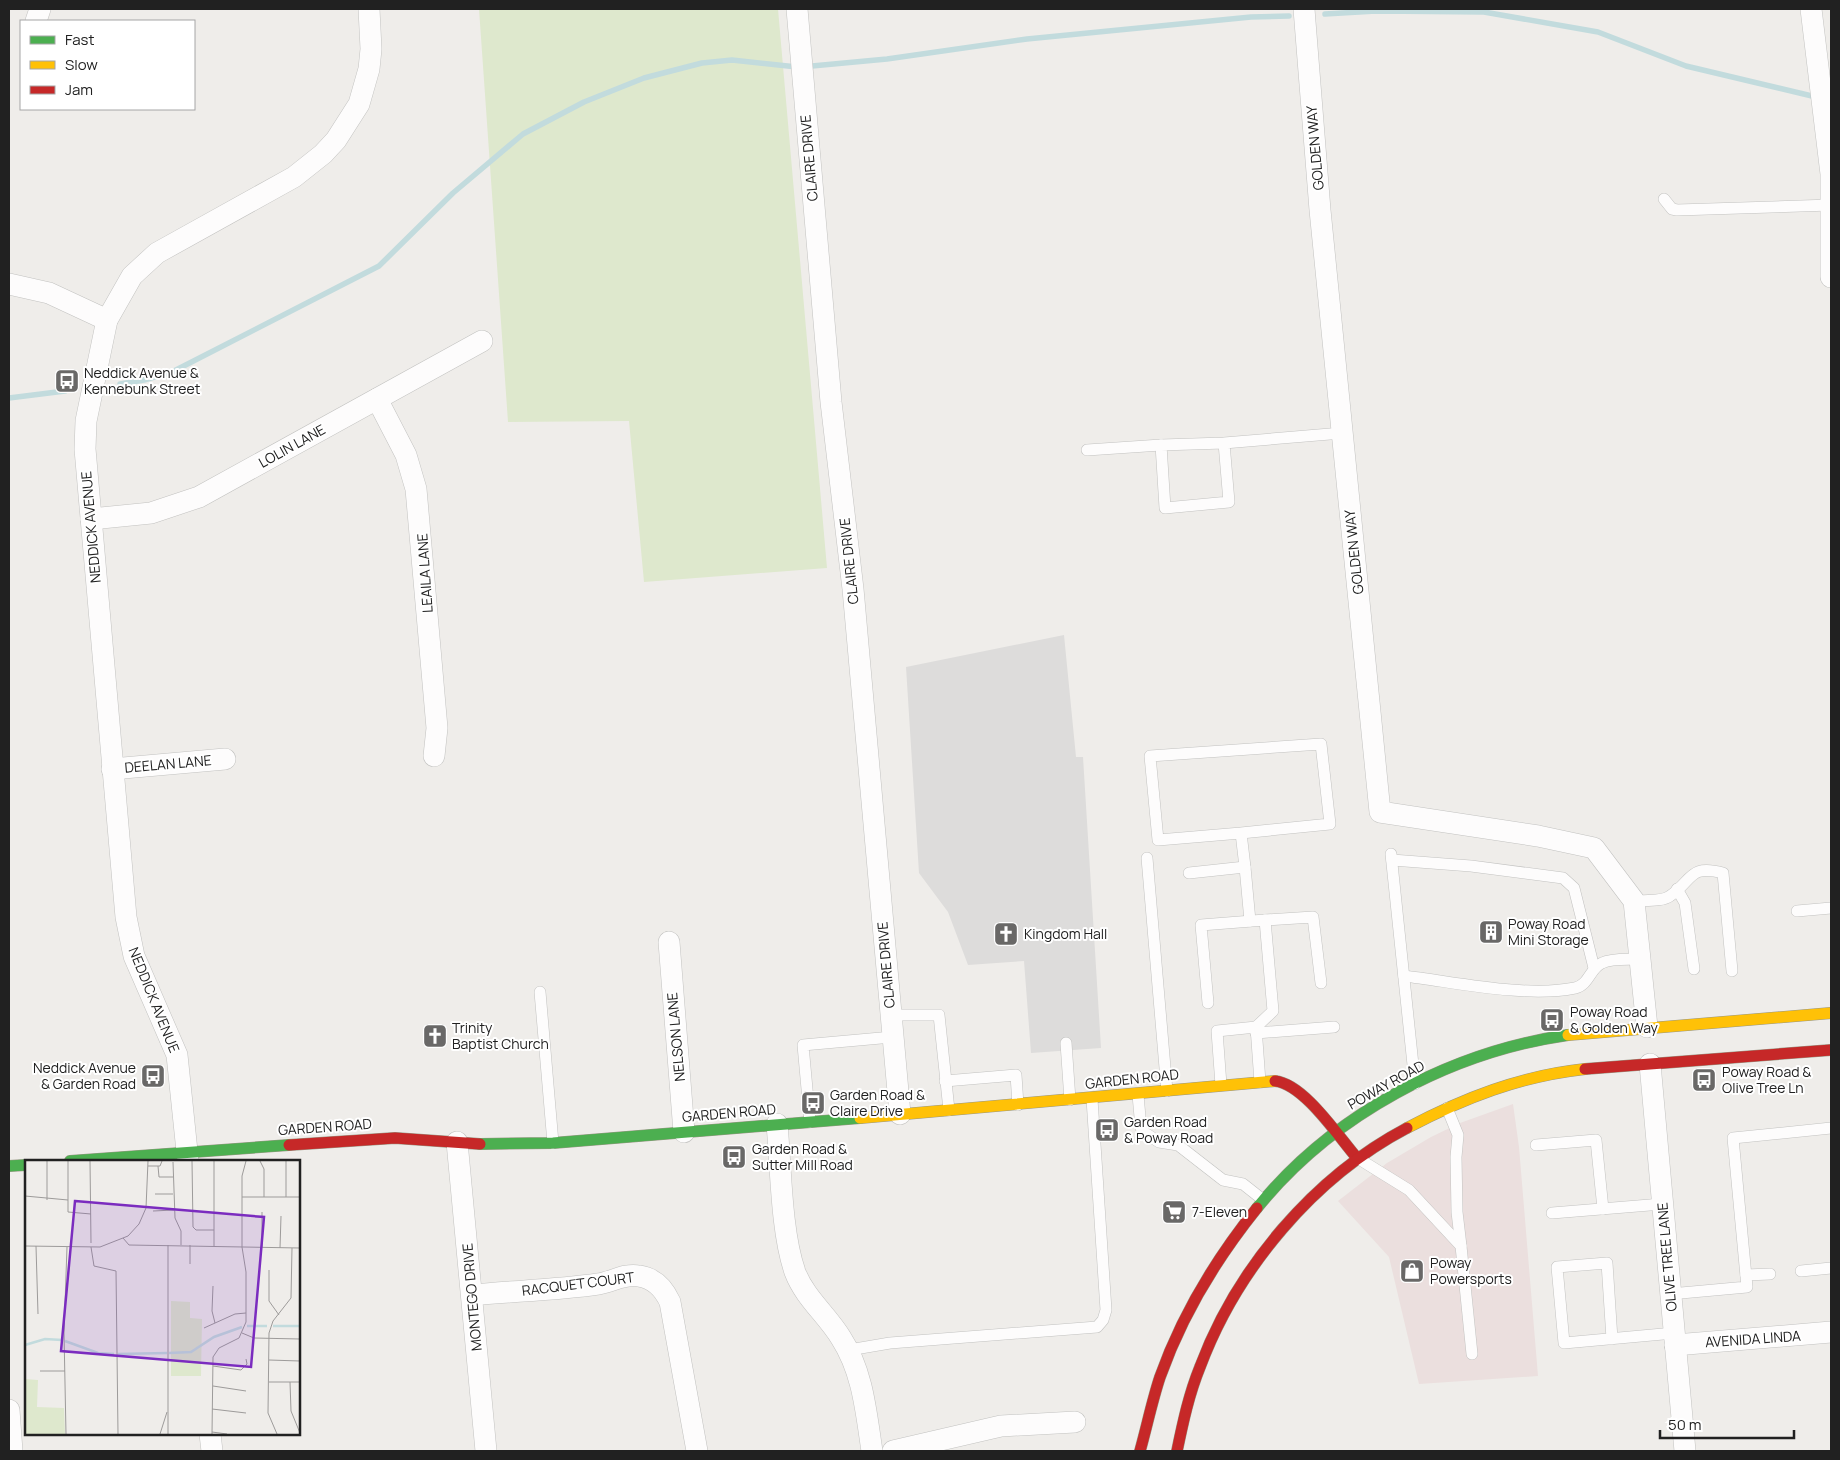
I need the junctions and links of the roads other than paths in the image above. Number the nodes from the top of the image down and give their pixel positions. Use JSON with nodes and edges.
{"nodes":[{"id":1,"x":369,"y":9,"type":"edge"},
{"id":2,"x":797,"y":9,"type":"edge"},
{"id":3,"x":1304,"y":9,"type":"edge"},
{"id":4,"x":1811,"y":9,"type":"edge"},
{"id":5,"x":1664,"y":199,"type":"dead end"},
{"id":6,"x":1831,"y":205,"type":"edge"},
{"id":7,"x":1831,"y":277,"type":"edge"},
{"id":8,"x":9,"y":284,"type":"edge"},
{"id":9,"x":107,"y":320,"type":"junction"},
{"id":10,"x":482,"y":341,"type":"dead end"},
{"id":11,"x":377,"y":399,"type":"junction"},
{"id":12,"x":1342,"y":433,"type":"junction"},
{"id":13,"x":1224,"y":443,"type":"junction"},
{"id":14,"x":1161,"y":445,"type":"junction"},
{"id":15,"x":1087,"y":450,"type":"dead end"},
{"id":16,"x":90,"y":519,"type":"junction"},
{"id":17,"x":434,"y":756,"type":"dead end"},
{"id":18,"x":225,"y":759,"type":"dead end"},
{"id":19,"x":112,"y":769,"type":"junction"},
{"id":20,"x":1240,"y":833,"type":"junction"},
{"id":21,"x":1147,"y":858,"type":"dead end"},
{"id":22,"x":1245,"y":867,"type":"junction"},
{"id":23,"x":1189,"y":873,"type":"dead end"},
{"id":24,"x":1677,"y":889,"type":"junction"},
{"id":25,"x":1634,"y":901,"type":"junction"},
{"id":26,"x":1831,"y":908,"type":"edge"},
{"id":27,"x":1797,"y":911,"type":"dead end"},
{"id":28,"x":1265,"y":920,"type":"junction"},
{"id":29,"x":1250,"y":921,"type":"junction"},
{"id":30,"x":669,"y":942,"type":"dead end"},
{"id":31,"x":1640,"y":959,"type":"junction"},
{"id":32,"x":1594,"y":968,"type":"junction"},
{"id":33,"x":1694,"y":969,"type":"dead end"},
{"id":34,"x":1732,"y":971,"type":"dead end"},
{"id":35,"x":1404,"y":976,"type":"junction"},
{"id":36,"x":1321,"y":983,"type":"dead end"},
{"id":37,"x":540,"y":992,"type":"dead end"},
{"id":38,"x":1208,"y":1003,"type":"dead end"},
{"id":39,"x":1831,"y":1013,"type":"edge"},
{"id":40,"x":890,"y":1015,"type":"junction"},
{"id":41,"x":1334,"y":1028,"type":"dead end"},
{"id":42,"x":1256,"y":1030,"type":"junction"},
{"id":43,"x":1646,"y":1035,"type":"junction"},
{"id":44,"x":892,"y":1037,"type":"junction"},
{"id":45,"x":1066,"y":1043,"type":"dead end"},
{"id":46,"x":1831,"y":1050,"type":"edge"},
{"id":47,"x":1652,"y":1057,"type":"junction"},
{"id":48,"x":945,"y":1081,"type":"junction"},
{"id":49,"x":1260,"y":1082,"type":"junction"},
{"id":50,"x":1481,"y":1082,"type":"dead end"},
{"id":51,"x":1415,"y":1084,"type":"junction"},
{"id":52,"x":1221,"y":1085,"type":"junction"},
{"id":53,"x":1167,"y":1091,"type":"junction"},
{"id":54,"x":1138,"y":1095,"type":"junction"},
{"id":55,"x":1092,"y":1098,"type":"junction"},
{"id":56,"x":1465,"y":1099,"type":"junction"},
{"id":57,"x":1070,"y":1100,"type":"junction"},
{"id":58,"x":1018,"y":1105,"type":"junction"},
{"id":59,"x":1447,"y":1108,"type":"junction"},
{"id":60,"x":948,"y":1110,"type":"junction"},
{"id":61,"x":900,"y":1114,"type":"junction"},
{"id":62,"x":810,"y":1122,"type":"junction"},
{"id":63,"x":777,"y":1124,"type":"junction"},
{"id":64,"x":1831,"y":1128,"type":"edge"},
{"id":65,"x":684,"y":1132,"type":"junction"},
{"id":66,"x":1334,"y":1133,"type":"junction"},
{"id":67,"x":457,"y":1142,"type":"junction"},
{"id":68,"x":553,"y":1143,"type":"junction"},
{"id":69,"x":1536,"y":1145,"type":"dead end"},
{"id":70,"x":188,"y":1157,"type":"edge"},
{"id":71,"x":1358,"y":1158,"type":"junction"},
{"id":72,"x":100,"y":1160,"type":"edge"},
{"id":73,"x":25,"y":1165,"type":"edge"},
{"id":74,"x":9,"y":1166,"type":"edge"},
{"id":75,"x":1262,"y":1199,"type":"junction"},
{"id":76,"x":1662,"y":1204,"type":"junction"},
{"id":77,"x":1603,"y":1209,"type":"junction"},
{"id":78,"x":1552,"y":1214,"type":"dead end"},
{"id":79,"x":1461,"y":1246,"type":"junction"},
{"id":80,"x":1831,"y":1268,"type":"edge"},
{"id":81,"x":1801,"y":1271,"type":"dead end"},
{"id":82,"x":1770,"y":1274,"type":"dead end"},
{"id":83,"x":1746,"y":1276,"type":"junction"},
{"id":84,"x":1670,"y":1294,"type":"junction"},
{"id":85,"x":472,"y":1295,"type":"junction"},
{"id":86,"x":1831,"y":1332,"type":"edge"},
{"id":87,"x":1612,"y":1338,"type":"junction"},
{"id":88,"x":1674,"y":1339,"type":"junction"},
{"id":89,"x":849,"y":1350,"type":"junction"},
{"id":90,"x":1472,"y":1354,"type":"dead end"},
{"id":91,"x":9,"y":1410,"type":"edge"},
{"id":92,"x":1075,"y":1422,"type":"dead end"},
{"id":93,"x":210,"y":1435,"type":"edge"},
{"id":94,"x":12,"y":1451,"type":"edge"},
{"id":95,"x":212,"y":1451,"type":"edge"},
{"id":96,"x":486,"y":1451,"type":"edge"},
{"id":97,"x":696,"y":1451,"type":"edge"},
{"id":98,"x":872,"y":1451,"type":"edge"},
{"id":99,"x":893,"y":1451,"type":"edge"},
{"id":100,"x":1140,"y":1451,"type":"edge"},
{"id":101,"x":1177,"y":1451,"type":"edge"},
{"id":102,"x":1685,"y":1451,"type":"edge"}],
"edges":[{"from":1,"to":9,"type":"street","name":"NEDDICK AVENUE"},
{"from":2,"to":40,"type":"street","name":"CLAIRE DRIVE"},
{"from":3,"to":12,"type":"street","name":"GOLDEN WAY"},
{"from":4,"to":6,"type":"street"},
{"from":5,"to":6,"type":"lane"},
{"from":6,"to":7,"type":"street"},
{"from":8,"to":9,"type":"street"},
{"from":9,"to":16,"type":"street","name":"NEDDICK AVENUE"},
{"from":10,"to":11,"type":"street","name":"LOLIN LANE"},
{"from":11,"to":16,"type":"street","name":"LOLIN LANE"},
{"from":11,"to":17,"type":"street","name":"LEAILA LANE"},
{"from":12,"to":13,"type":"lane"},
{"from":12,"to":25,"type":"street","name":"GOLDEN WAY"},
{"from":13,"to":14,"type":"lane"},
{"from":13,"to":14,"type":"lane"},
{"from":14,"to":15,"type":"lane"},
{"from":16,"to":19,"type":"street","name":"NEDDICK AVENUE"},
{"from":18,"to":19,"type":"street","name":"DEELAN LANE"},
{"from":19,"to":70,"type":"street","name":"NEDDICK AVENUE"},
{"from":20,"to":20,"type":"lane"},
{"from":20,"to":22,"type":"lane"},
{"from":21,"to":53,"type":"lane"},
{"from":22,"to":23,"type":"lane"},
{"from":22,"to":29,"type":"lane"},
{"from":24,"to":25,"type":"lane"},
{"from":24,"to":33,"type":"lane"},
{"from":24,"to":34,"type":"lane"},
{"from":25,"to":31,"type":"street"},
{"from":26,"to":27,"type":"lane"},
{"from":28,"to":29,"type":"lane"},
{"from":28,"to":36,"type":"lane"},
{"from":28,"to":42,"type":"lane"},
{"from":29,"to":38,"type":"lane"},
{"from":30,"to":65,"type":"street","name":"NELSON LANE"},
{"from":31,"to":32,"type":"lane"},
{"from":31,"to":43,"type":"street"},
{"from":32,"to":35,"type":"lane"},
{"from":32,"to":35,"type":"lane"},
{"from":35,"to":51,"type":"lane"},
{"from":37,"to":68,"type":"lane"},
{"from":39,"to":43,"type":"main road","name":"POWAY ROAD"},
{"from":40,"to":44,"type":"street","name":"CLAIRE DRIVE"},
{"from":40,"to":48,"type":"lane"},
{"from":41,"to":42,"type":"lane"},
{"from":42,"to":49,"type":"lane"},
{"from":42,"to":52,"type":"lane"},
{"from":43,"to":51,"type":"main road","name":"POWAY ROAD"},
{"from":44,"to":61,"type":"street","name":"CLAIRE DRIVE"},
{"from":44,"to":62,"type":"lane"},
{"from":45,"to":57,"type":"lane"},
{"from":46,"to":47,"type":"main road"},
{"from":47,"to":56,"type":"main road"},
{"from":47,"to":76,"type":"street","name":"OLIVE TREE LANE"},
{"from":48,"to":58,"type":"lane"},
{"from":48,"to":60,"type":"lane"},
{"from":49,"to":52,"type":"main road","name":"GARDEN ROAD"},
{"from":49,"to":66,"type":"main road","name":"GARDEN ROAD"},
{"from":50,"to":56,"type":"main road"},
{"from":51,"to":66,"type":"main road","name":"POWAY ROAD"},
{"from":52,"to":53,"type":"main road","name":"GARDEN ROAD"},
{"from":53,"to":54,"type":"main road","name":"GARDEN ROAD"},
{"from":54,"to":55,"type":"main road","name":"GARDEN ROAD"},
{"from":54,"to":75,"type":"lane"},
{"from":55,"to":57,"type":"main road","name":"GARDEN ROAD"},
{"from":55,"to":89,"type":"lane"},
{"from":56,"to":59,"type":"main road"},
{"from":57,"to":58,"type":"main road","name":"GARDEN ROAD"},
{"from":58,"to":60,"type":"main road","name":"GARDEN ROAD"},
{"from":59,"to":71,"type":"main road"},
{"from":59,"to":79,"type":"lane"},
{"from":60,"to":61,"type":"main road","name":"GARDEN ROAD"},
{"from":61,"to":62,"type":"main road","name":"GARDEN ROAD"},
{"from":62,"to":63,"type":"main road","name":"GARDEN ROAD"},
{"from":63,"to":65,"type":"main road","name":"GARDEN ROAD"},
{"from":63,"to":89,"type":"street"},
{"from":64,"to":83,"type":"lane"},
{"from":65,"to":68,"type":"main road","name":"GARDEN ROAD"},
{"from":66,"to":71,"type":"main road","name":"GARDEN ROAD"},
{"from":66,"to":75,"type":"main road","name":"POWAY ROAD"},
{"from":67,"to":68,"type":"main road","name":"GARDEN ROAD"},
{"from":67,"to":70,"type":"main road","name":"GARDEN ROAD"},
{"from":67,"to":85,"type":"street","name":"MONTEGO DRIVE"},
{"from":69,"to":77,"type":"lane"},
{"from":70,"to":72,"type":"main road","name":"GARDEN ROAD"},
{"from":71,"to":79,"type":"lane"},
{"from":71,"to":101,"type":"main road"},
{"from":73,"to":74,"type":"main road"},
{"from":75,"to":100,"type":"main road","name":"POWAY ROAD"},
{"from":76,"to":77,"type":"lane"},
{"from":76,"to":84,"type":"street","name":"OLIVE TREE LANE"},
{"from":77,"to":78,"type":"lane"},
{"from":79,"to":90,"type":"lane"},
{"from":80,"to":81,"type":"lane"},
{"from":82,"to":83,"type":"lane"},
{"from":83,"to":84,"type":"lane"},
{"from":84,"to":88,"type":"street","name":"OLIVE TREE LANE"},
{"from":85,"to":96,"type":"street","name":"MONTEGO DRIVE"},
{"from":85,"to":97,"type":"street","name":"RACQUET COURT"},
{"from":86,"to":88,"type":"street","name":"AVENIDA LINDA"},
{"from":87,"to":87,"type":"lane"},
{"from":87,"to":88,"type":"lane"},
{"from":88,"to":102,"type":"street","name":"OLIVE TREE LANE"},
{"from":89,"to":98,"type":"street"},
{"from":91,"to":94,"type":"street"},
{"from":92,"to":99,"type":"street"},
{"from":93,"to":95,"type":"street"}]}
